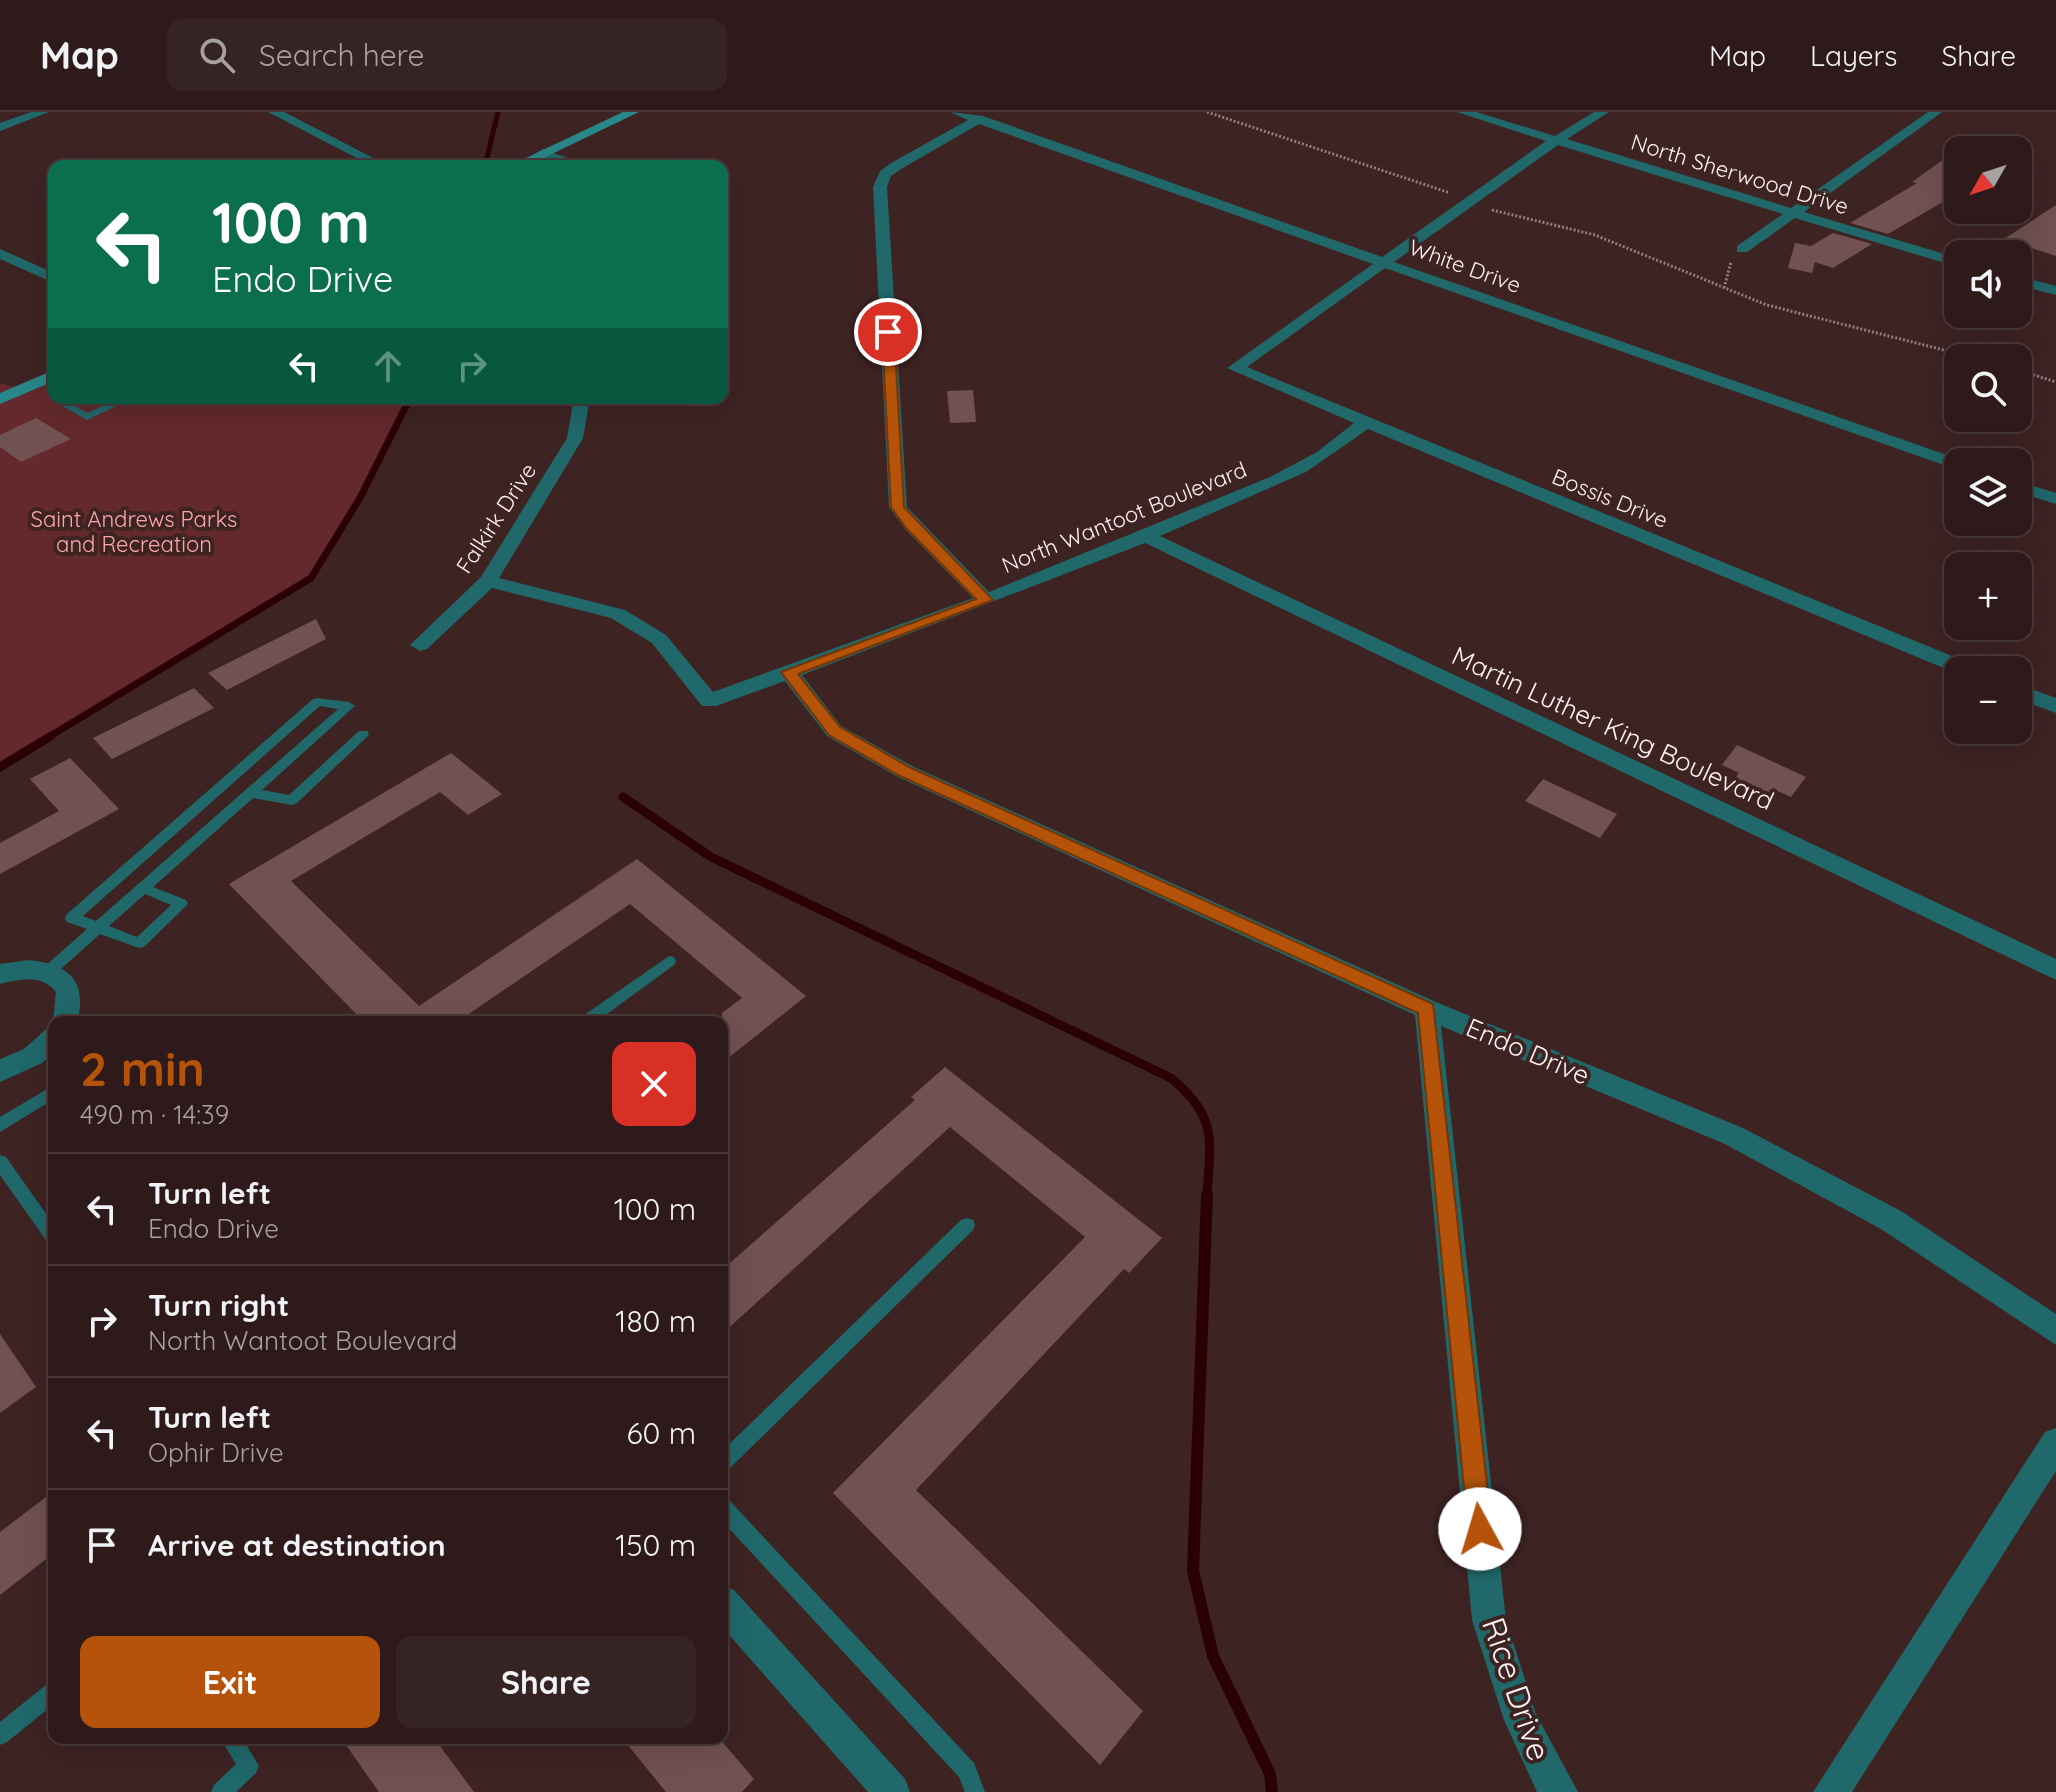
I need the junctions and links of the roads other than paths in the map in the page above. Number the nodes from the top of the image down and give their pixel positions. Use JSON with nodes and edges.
{"nodes":[{"id":1,"x":43,"y":112,"type":"edge"},
{"id":2,"x":274,"y":112,"type":"edge"},
{"id":3,"x":633,"y":112,"type":"edge"},
{"id":4,"x":956,"y":112,"type":"edge"},
{"id":5,"x":1463,"y":112,"type":"edge"},
{"id":6,"x":1603,"y":112,"type":"edge"},
{"id":7,"x":1936,"y":112,"type":"edge"},
{"id":8,"x":979,"y":119,"type":"junction"},
{"id":9,"x":0,"y":127,"type":"edge"},
{"id":10,"x":1555,"y":141,"type":"junction"},
{"id":11,"x":543,"y":153,"type":"junction"},
{"id":12,"x":370,"y":160,"type":"edge"},
{"id":13,"x":528,"y":160,"type":"edge"},
{"id":14,"x":561,"y":160,"type":"edge"},
{"id":15,"x":1792,"y":214,"type":"junction"},
{"id":16,"x":1742,"y":249,"type":"dead end"},
{"id":17,"x":0,"y":253,"type":"edge"},
{"id":18,"x":1944,"y":259,"type":"edge"},
{"id":19,"x":1387,"y":263,"type":"junction"},
{"id":20,"x":48,"y":276,"type":"edge"},
{"id":21,"x":2032,"y":284,"type":"edge"},
{"id":22,"x":2056,"y":291,"type":"edge"},
{"id":23,"x":48,"y":378,"type":"edge"},
{"id":24,"x":0,"y":399,"type":"edge"},
{"id":25,"x":65,"y":404,"type":"edge"},
{"id":26,"x":115,"y":404,"type":"edge"},
{"id":27,"x":581,"y":404,"type":"edge"},
{"id":28,"x":1365,"y":423,"type":"junction"},
{"id":29,"x":1944,"y":460,"type":"edge"},
{"id":30,"x":2032,"y":491,"type":"edge"},
{"id":31,"x":2056,"y":499,"type":"edge"},
{"id":32,"x":1145,"y":536,"type":"junction"},
{"id":33,"x":488,"y":581,"type":"junction"},
{"id":34,"x":986,"y":600,"type":"junction"},
{"id":35,"x":420,"y":645,"type":"dead end"},
{"id":36,"x":1944,"y":661,"type":"edge"},
{"id":37,"x":789,"y":672,"type":"junction"},
{"id":38,"x":2032,"y":697,"type":"edge"},
{"id":39,"x":2056,"y":706,"type":"edge"},
{"id":40,"x":363,"y":734,"type":"dead end"},
{"id":41,"x":250,"y":793,"type":"junction"},
{"id":42,"x":143,"y":888,"type":"junction"},
{"id":43,"x":96,"y":930,"type":"junction"},
{"id":44,"x":669,"y":961,"type":"dead end"},
{"id":45,"x":2056,"y":970,"type":"edge"},
{"id":46,"x":48,"y":972,"type":"junction"},
{"id":47,"x":0,"y":974,"type":"edge"},
{"id":48,"x":1427,"y":1009,"type":"junction"},
{"id":49,"x":66,"y":1016,"type":"edge"},
{"id":50,"x":593,"y":1016,"type":"edge"},
{"id":51,"x":48,"y":1042,"type":"edge"},
{"id":52,"x":0,"y":1071,"type":"edge"},
{"id":53,"x":48,"y":1095,"type":"edge"},
{"id":54,"x":0,"y":1125,"type":"edge"},
{"id":55,"x":0,"y":1162,"type":"edge"},
{"id":56,"x":967,"y":1225,"type":"dead end"},
{"id":57,"x":48,"y":1230,"type":"edge"},
{"id":58,"x":2056,"y":1331,"type":"edge"},
{"id":59,"x":2056,"y":1443,"type":"edge"},
{"id":60,"x":728,"y":1458,"type":"edge"},
{"id":61,"x":728,"y":1513,"type":"edge"},
{"id":62,"x":728,"y":1609,"type":"edge"},
{"id":63,"x":48,"y":1696,"type":"edge"},
{"id":64,"x":0,"y":1735,"type":"edge"},
{"id":65,"x":234,"y":1744,"type":"edge"},
{"id":66,"x":888,"y":1791,"type":"edge"},
{"id":67,"x":221,"y":1792,"type":"edge"},
{"id":68,"x":975,"y":1792,"type":"edge"},
{"id":69,"x":1560,"y":1792,"type":"edge"},
{"id":70,"x":1831,"y":1792,"type":"edge"}],
"edges":[{"from":1,"to":9,"type":"street"},
{"from":2,"to":12,"type":"street"},
{"from":3,"to":11,"type":"main road"},
{"from":4,"to":8,"type":"street","name":"White Drive"},
{"from":5,"to":10,"type":"street","name":"North Sherwood Drive"},
{"from":6,"to":10,"type":"street"},
{"from":7,"to":15,"type":"street"},
{"from":8,"to":19,"type":"street","name":"White Drive"},
{"from":8,"to":34,"type":"street"},
{"from":10,"to":15,"type":"street","name":"North Sherwood Drive"},
{"from":10,"to":19,"type":"street"},
{"from":11,"to":13,"type":"main road"},
{"from":11,"to":14,"type":"street"},
{"from":15,"to":16,"type":"street"},
{"from":15,"to":18,"type":"street","name":"North Sherwood Drive"},
{"from":17,"to":20,"type":"street"},
{"from":19,"to":28,"type":"street","name":"Bossis Drive"},
{"from":19,"to":29,"type":"street","name":"White Drive"},
{"from":21,"to":22,"type":"street"},
{"from":23,"to":24,"type":"main road"},
{"from":25,"to":26,"type":"lane"},
{"from":27,"to":33,"type":"street","name":"Falkirk Drive"},
{"from":28,"to":32,"type":"street","name":"North Wantoot Boulevard"},
{"from":28,"to":36,"type":"street","name":"Bossis Drive"},
{"from":30,"to":31,"type":"street"},
{"from":32,"to":34,"type":"street","name":"North Wantoot Boulevard"},
{"from":32,"to":45,"type":"street","name":"Martin Luther King Boulevard"},
{"from":33,"to":35,"type":"street","name":"Falkirk Drive"},
{"from":33,"to":37,"type":"street","name":"North Wantoot Boulevard"},
{"from":34,"to":37,"type":"street","name":"North Wantoot Boulevard"},
{"from":37,"to":48,"type":"street","name":"Endo Drive"},
{"from":38,"to":39,"type":"street"},
{"from":40,"to":41,"type":"lane"},
{"from":41,"to":42,"type":"lane"},
{"from":41,"to":43,"type":"lane"},
{"from":42,"to":43,"type":"lane"},
{"from":42,"to":43,"type":"lane"},
{"from":43,"to":46,"type":"lane"},
{"from":44,"to":50,"type":"lane"},
{"from":46,"to":47,"type":"street"},
{"from":46,"to":49,"type":"street"},
{"from":48,"to":58,"type":"street","name":"Endo Drive"},
{"from":48,"to":69,"type":"street","name":"Rice Drive"},
{"from":51,"to":52,"type":"street"},
{"from":53,"to":54,"type":"lane"},
{"from":55,"to":57,"type":"lane"},
{"from":56,"to":60,"type":"lane"},
{"from":59,"to":70,"type":"street"},
{"from":61,"to":68,"type":"lane"},
{"from":62,"to":66,"type":"street"},
{"from":63,"to":64,"type":"lane"},
{"from":65,"to":67,"type":"lane"}]}
